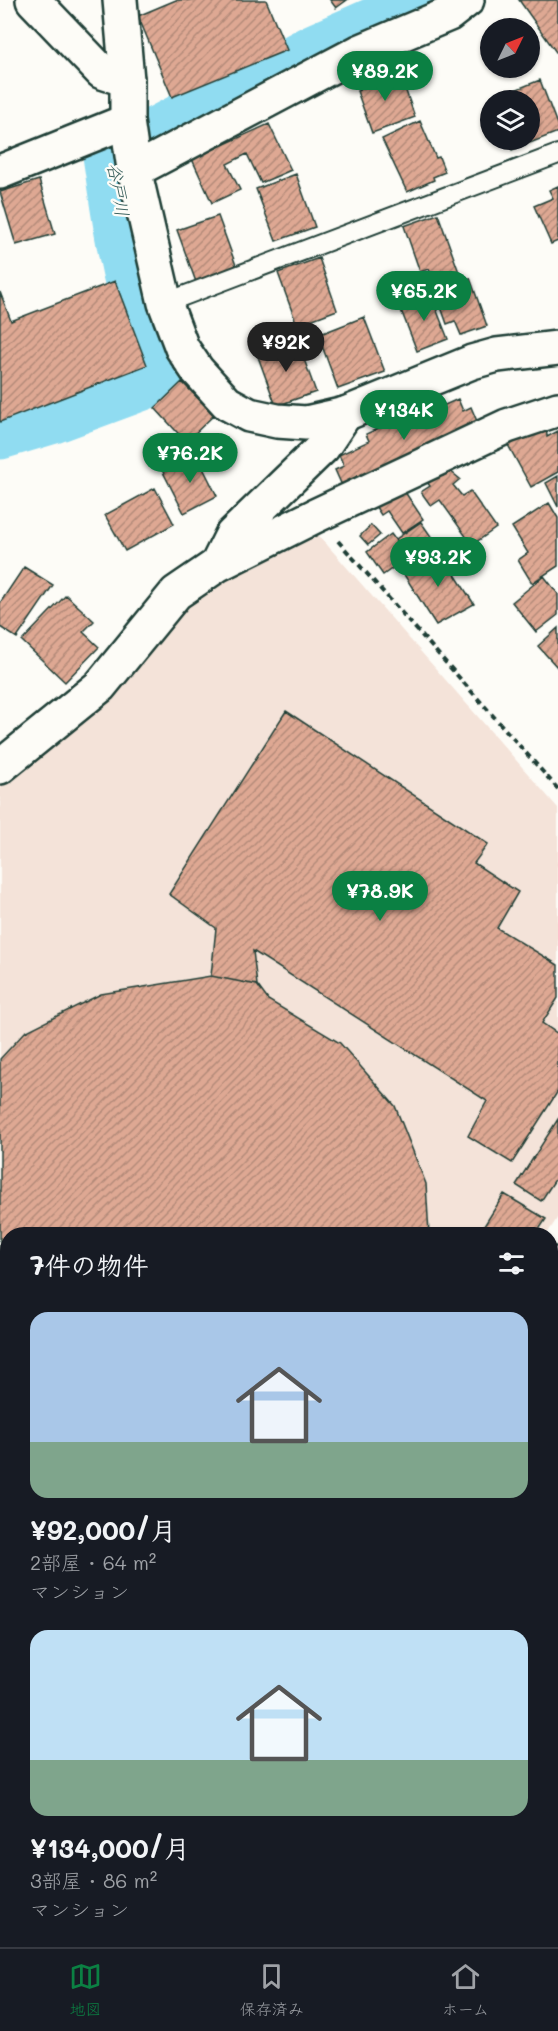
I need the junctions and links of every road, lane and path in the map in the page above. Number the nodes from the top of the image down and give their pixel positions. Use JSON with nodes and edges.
{"nodes":[{"id":1,"x":33,"y":0,"type":"edge"},
{"id":2,"x":120,"y":0,"type":"edge"},
{"id":3,"x":467,"y":0,"type":"edge"},
{"id":4,"x":127,"y":80,"type":"junction"},
{"id":5,"x":128,"y":123,"type":"junction"},
{"id":6,"x":558,"y":154,"type":"edge"},
{"id":7,"x":134,"y":170,"type":"junction"},
{"id":8,"x":0,"y":172,"type":"edge"},
{"id":9,"x":165,"y":303,"type":"junction"},
{"id":10,"x":558,"y":348,"type":"edge"},
{"id":11,"x":558,"y":409,"type":"edge"},
{"id":12,"x":345,"y":414,"type":"junction"},
{"id":13,"x":315,"y":516,"type":"junction"},
{"id":14,"x":217,"y":565,"type":"junction"},
{"id":15,"x":0,"y":766,"type":"edge"},
{"id":16,"x":558,"y":789,"type":"edge"}],
"edges":[{"from":1,"to":4,"type":"street"},
{"from":2,"to":4,"type":"street"},
{"from":3,"to":7,"type":"street"},
{"from":4,"to":5,"type":"street"},
{"from":5,"to":7,"type":"street"},
{"from":5,"to":8,"type":"street"},
{"from":6,"to":9,"type":"lane"},
{"from":7,"to":9,"type":"street"},
{"from":9,"to":12,"type":"street"},
{"from":10,"to":12,"type":"street"},
{"from":11,"to":13,"type":"street"},
{"from":12,"to":14,"type":"street"},
{"from":13,"to":14,"type":"street"},
{"from":13,"to":16,"type":"path"},
{"from":14,"to":15,"type":"street"}]}
